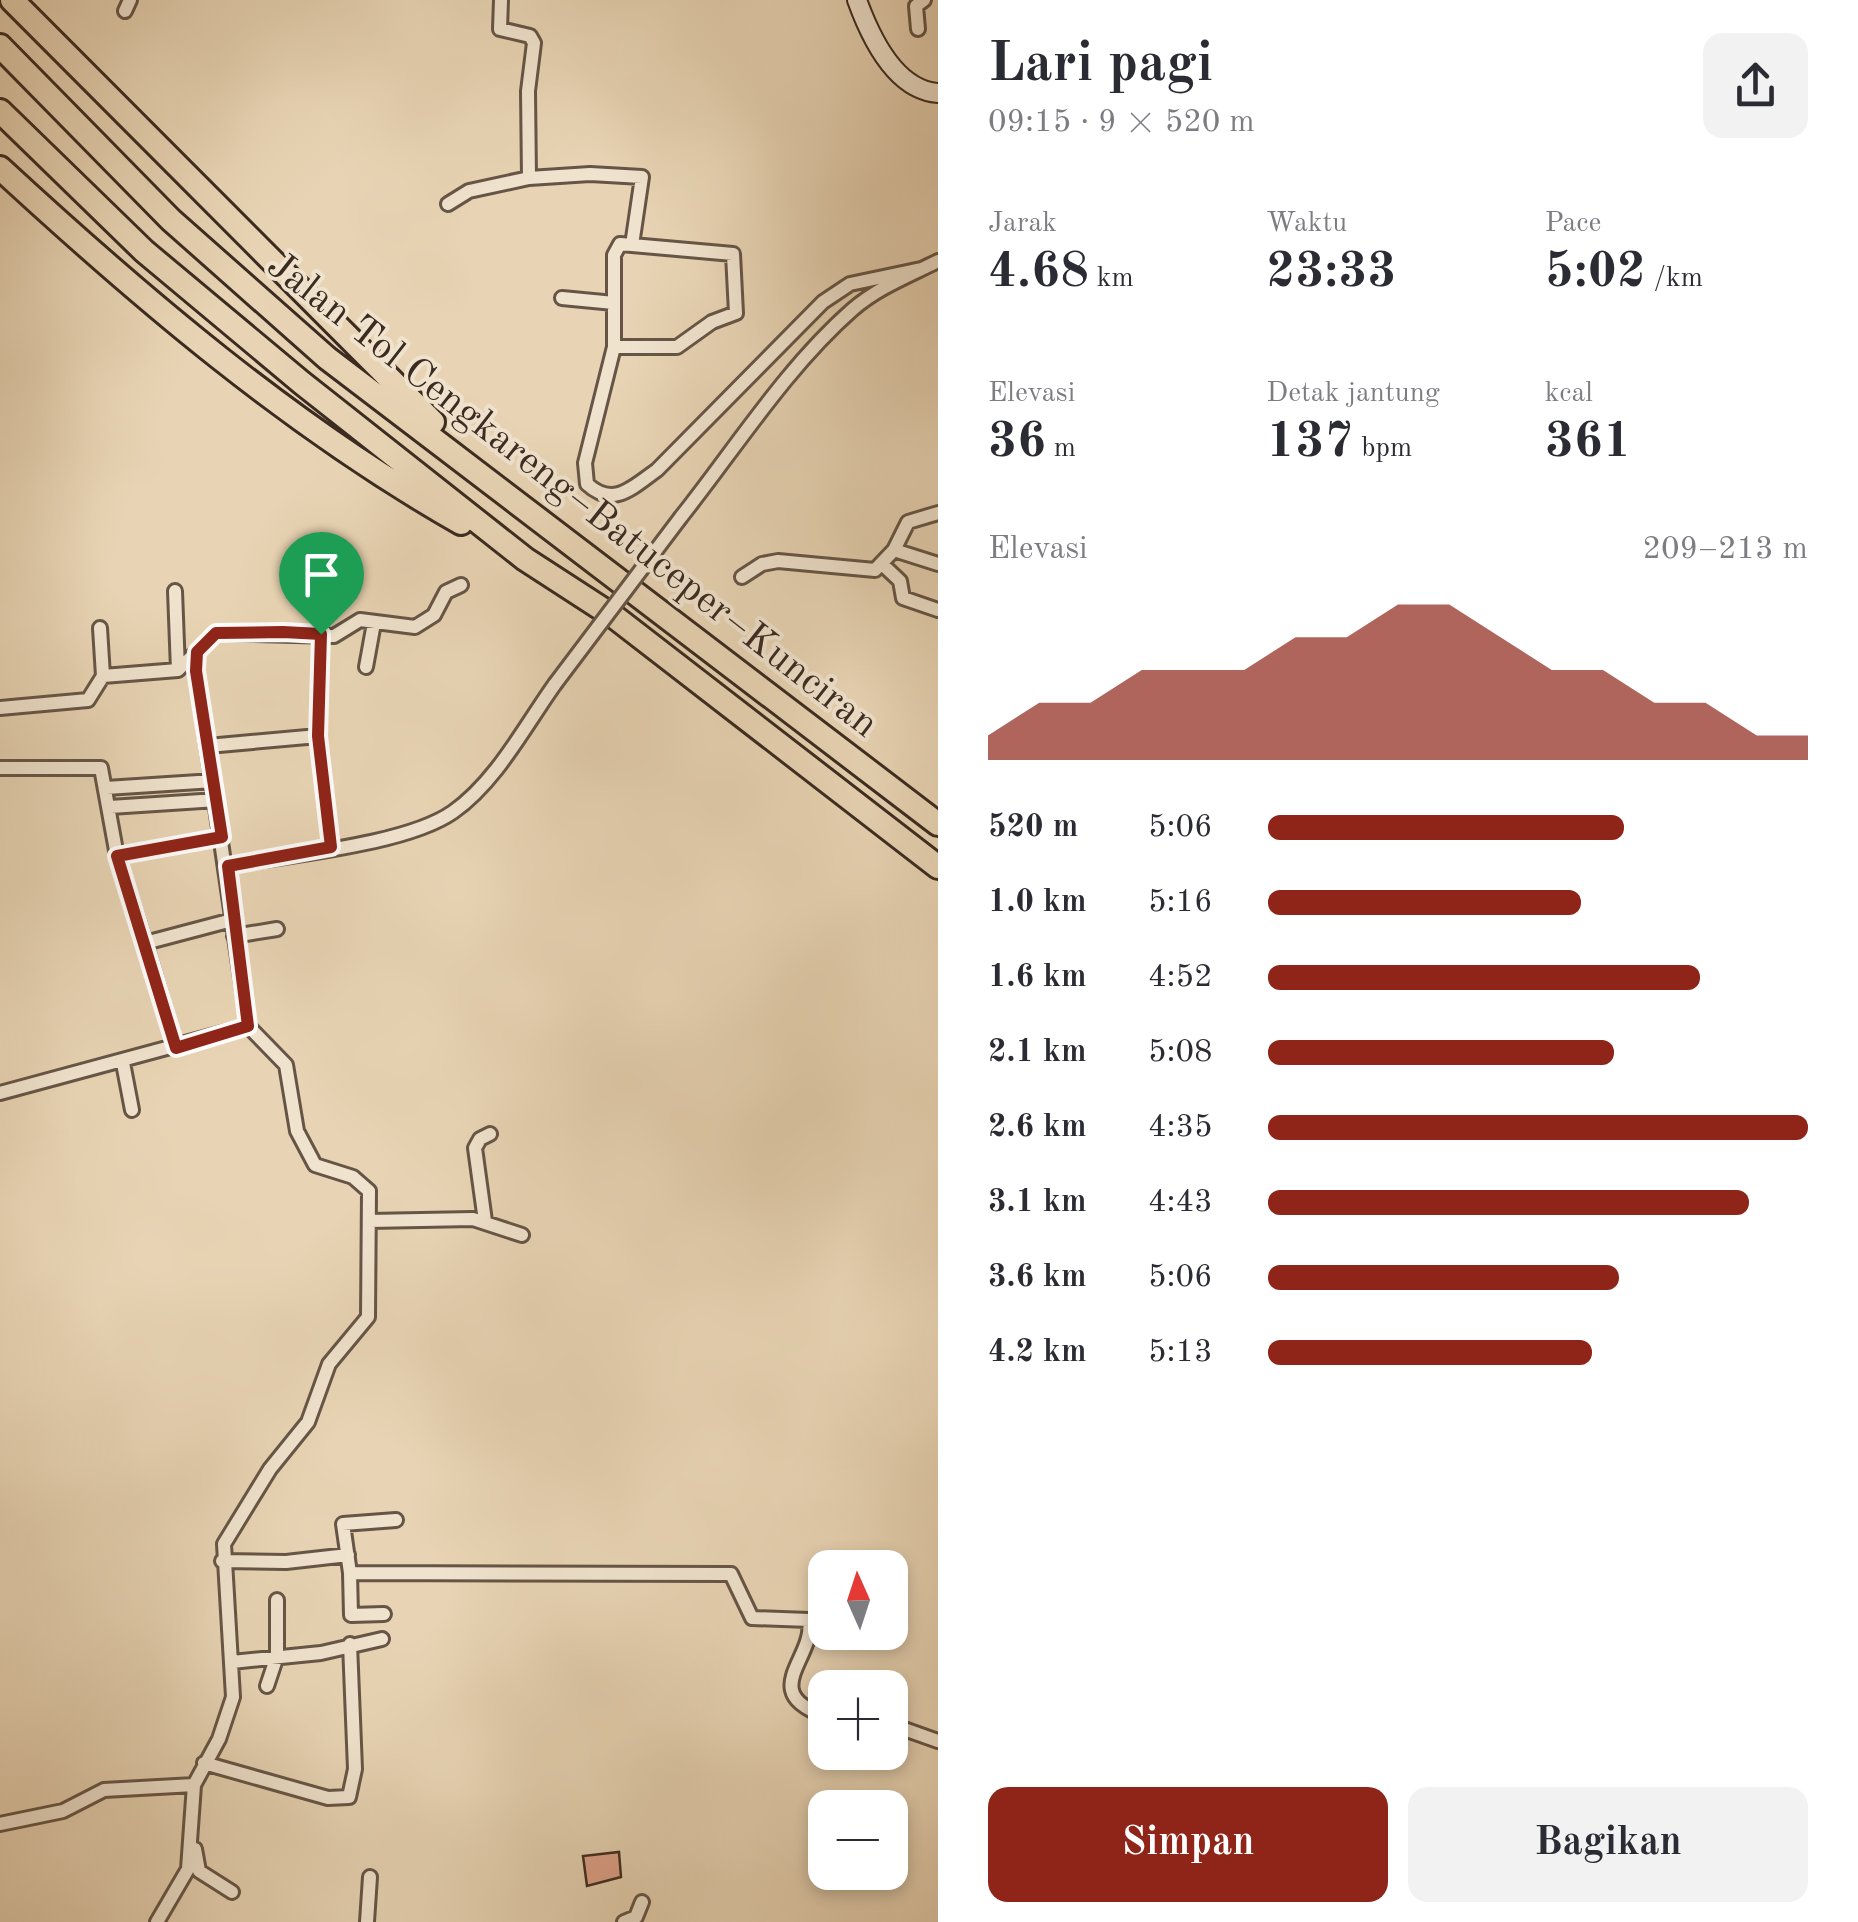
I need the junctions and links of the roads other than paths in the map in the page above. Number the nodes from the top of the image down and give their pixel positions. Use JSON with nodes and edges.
{"nodes":[{"id":1,"x":12,"y":0,"type":"edge"},
{"id":2,"x":501,"y":0,"type":"edge"},
{"id":3,"x":857,"y":0,"type":"edge"},
{"id":4,"x":924,"y":0,"type":"edge"},
{"id":5,"x":918,"y":29,"type":"dead end"},
{"id":6,"x":0,"y":46,"type":"edge"},
{"id":7,"x":938,"y":93,"type":"edge"},
{"id":8,"x":0,"y":111,"type":"edge"},
{"id":9,"x":0,"y":168,"type":"edge"},
{"id":10,"x":529,"y":178,"type":"junction"},
{"id":11,"x":448,"y":204,"type":"dead end"},
{"id":12,"x":632,"y":244,"type":"junction"},
{"id":13,"x":938,"y":261,"type":"edge"},
{"id":14,"x":921,"y":269,"type":"junction"},
{"id":15,"x":562,"y":298,"type":"dead end"},
{"id":16,"x":614,"y":303,"type":"junction"},
{"id":17,"x":614,"y":347,"type":"junction"},
{"id":18,"x":508,"y":495,"type":"junction"},
{"id":19,"x":938,"y":513,"type":"edge"},
{"id":20,"x":894,"y":550,"type":"junction"},
{"id":21,"x":525,"y":559,"type":"junction"},
{"id":22,"x":882,"y":564,"type":"junction"},
{"id":23,"x":938,"y":564,"type":"edge"},
{"id":24,"x":742,"y":576,"type":"dead end"},
{"id":25,"x":461,"y":585,"type":"dead end"},
{"id":26,"x":174,"y":591,"type":"dead end"},
{"id":27,"x":938,"y":610,"type":"edge"},
{"id":28,"x":374,"y":623,"type":"junction"},
{"id":29,"x":100,"y":628,"type":"dead end"},
{"id":30,"x":321,"y":634,"type":"junction"},
{"id":31,"x":197,"y":652,"type":"junction"},
{"id":32,"x":366,"y":666,"type":"dead end"},
{"id":33,"x":178,"y":670,"type":"junction"},
{"id":34,"x":103,"y":676,"type":"junction"},
{"id":35,"x":0,"y":708,"type":"edge"},
{"id":36,"x":318,"y":736,"type":"junction"},
{"id":37,"x":208,"y":746,"type":"junction"},
{"id":38,"x":0,"y":768,"type":"edge"},
{"id":39,"x":214,"y":781,"type":"junction"},
{"id":40,"x":106,"y":788,"type":"junction"},
{"id":41,"x":217,"y":800,"type":"junction"},
{"id":42,"x":110,"y":807,"type":"junction"},
{"id":43,"x":938,"y":824,"type":"edge"},
{"id":44,"x":222,"y":837,"type":"junction"},
{"id":45,"x":331,"y":847,"type":"junction"},
{"id":46,"x":117,"y":856,"type":"junction"},
{"id":47,"x":228,"y":866,"type":"junction"},
{"id":48,"x":938,"y":867,"type":"edge"},
{"id":49,"x":232,"y":920,"type":"junction"},
{"id":50,"x":277,"y":928,"type":"dead end"},
{"id":51,"x":234,"y":936,"type":"junction"},
{"id":52,"x":145,"y":943,"type":"junction"},
{"id":53,"x":248,"y":1026,"type":"junction"},
{"id":54,"x":176,"y":1048,"type":"junction"},
{"id":55,"x":123,"y":1063,"type":"junction"},
{"id":56,"x":0,"y":1093,"type":"edge"},
{"id":57,"x":132,"y":1110,"type":"dead end"},
{"id":58,"x":490,"y":1134,"type":"dead end"},
{"id":59,"x":369,"y":1221,"type":"junction"},
{"id":60,"x":485,"y":1222,"type":"junction"},
{"id":61,"x":522,"y":1235,"type":"dead end"},
{"id":62,"x":396,"y":1520,"type":"dead end"},
{"id":63,"x":348,"y":1555,"type":"junction"},
{"id":64,"x":222,"y":1561,"type":"junction"},
{"id":65,"x":350,"y":1574,"type":"junction"},
{"id":66,"x":277,"y":1600,"type":"dead end"},
{"id":67,"x":384,"y":1614,"type":"dead end"},
{"id":68,"x":382,"y":1639,"type":"dead end"},
{"id":69,"x":350,"y":1644,"type":"junction"},
{"id":70,"x":277,"y":1656,"type":"junction"},
{"id":71,"x":232,"y":1662,"type":"junction"},
{"id":72,"x":267,"y":1686,"type":"dead end"},
{"id":73,"x":808,"y":1707,"type":"edge"},
{"id":74,"x":908,"y":1730,"type":"edge"},
{"id":75,"x":938,"y":1741,"type":"edge"},
{"id":76,"x":204,"y":1763,"type":"junction"},
{"id":77,"x":194,"y":1785,"type":"junction"},
{"id":78,"x":0,"y":1824,"type":"edge"},
{"id":79,"x":193,"y":1839,"type":"junction"},
{"id":80,"x":370,"y":1878,"type":"dead end"},
{"id":81,"x":232,"y":1892,"type":"dead end"},
{"id":82,"x":642,"y":1902,"type":"dead end"},
{"id":83,"x":156,"y":1922,"type":"edge"},
{"id":84,"x":367,"y":1922,"type":"edge"},
{"id":85,"x":624,"y":1922,"type":"edge"}],
"edges":[{"from":1,"to":18,"type":"highway"},
{"from":2,"to":10,"type":"street"},
{"from":3,"to":7,"type":"main road"},
{"from":4,"to":5,"type":"street"},
{"from":6,"to":18,"type":"highway","name":"Jalan Tol Cengkareng–Batuceper–Kunciran"},
{"from":8,"to":21,"type":"highway","name":"Jalan Tol Cengkareng–Batuceper–Kunciran"},
{"from":9,"to":21,"type":"highway"},
{"from":10,"to":11,"type":"street"},
{"from":10,"to":12,"type":"street"},
{"from":12,"to":16,"type":"street"},
{"from":12,"to":17,"type":"street"},
{"from":13,"to":14,"type":"street"},
{"from":14,"to":17,"type":"street"},
{"from":14,"to":45,"type":"street","bridge":true},
{"from":15,"to":16,"type":"street"},
{"from":16,"to":17,"type":"street"},
{"from":18,"to":43,"type":"highway","name":"Jalan Tol Cengkareng–Batuceper–Kunciran"},
{"from":19,"to":20,"type":"street"},
{"from":20,"to":22,"type":"street"},
{"from":20,"to":23,"type":"street"},
{"from":21,"to":48,"type":"highway","name":"Jalan Tol Cengkareng–Batuceper–Kunciran"},
{"from":22,"to":24,"type":"street"},
{"from":22,"to":27,"type":"street"},
{"from":25,"to":28,"type":"street"},
{"from":26,"to":33,"type":"street"},
{"from":28,"to":30,"type":"street"},
{"from":28,"to":32,"type":"street"},
{"from":29,"to":34,"type":"street"},
{"from":30,"to":31,"type":"street"},
{"from":30,"to":36,"type":"street"},
{"from":31,"to":33,"type":"street"},
{"from":31,"to":37,"type":"street"},
{"from":33,"to":34,"type":"street"},
{"from":34,"to":35,"type":"street"},
{"from":36,"to":37,"type":"street"},
{"from":36,"to":45,"type":"street"},
{"from":37,"to":39,"type":"street"},
{"from":38,"to":40,"type":"street"},
{"from":39,"to":40,"type":"street"},
{"from":39,"to":41,"type":"street"},
{"from":40,"to":42,"type":"street"},
{"from":41,"to":42,"type":"street"},
{"from":41,"to":44,"type":"street"},
{"from":42,"to":46,"type":"street"},
{"from":44,"to":46,"type":"street"},
{"from":44,"to":47,"type":"street"},
{"from":45,"to":47,"type":"street"},
{"from":46,"to":52,"type":"street"},
{"from":47,"to":49,"type":"street"},
{"from":49,"to":51,"type":"street"},
{"from":49,"to":52,"type":"street"},
{"from":50,"to":51,"type":"street"},
{"from":51,"to":53,"type":"street"},
{"from":52,"to":54,"type":"street"},
{"from":53,"to":54,"type":"street"},
{"from":53,"to":59,"type":"street"},
{"from":54,"to":55,"type":"street"},
{"from":55,"to":56,"type":"street"},
{"from":55,"to":57,"type":"street"},
{"from":58,"to":60,"type":"street"},
{"from":59,"to":60,"type":"street"},
{"from":59,"to":64,"type":"street"},
{"from":60,"to":61,"type":"street"},
{"from":62,"to":63,"type":"street"},
{"from":63,"to":64,"type":"street"},
{"from":63,"to":65,"type":"street"},
{"from":64,"to":71,"type":"street"},
{"from":65,"to":67,"type":"street"},
{"from":65,"to":73,"type":"street"},
{"from":66,"to":70,"type":"street"},
{"from":68,"to":69,"type":"street"},
{"from":69,"to":70,"type":"street"},
{"from":69,"to":76,"type":"street"},
{"from":70,"to":71,"type":"street"},
{"from":70,"to":72,"type":"street"},
{"from":71,"to":76,"type":"street"},
{"from":74,"to":75,"type":"street"},
{"from":76,"to":77,"type":"street"},
{"from":77,"to":78,"type":"street"},
{"from":77,"to":79,"type":"street"},
{"from":79,"to":81,"type":"street"},
{"from":79,"to":83,"type":"street"},
{"from":80,"to":84,"type":"street"},
{"from":82,"to":85,"type":"street"}]}
